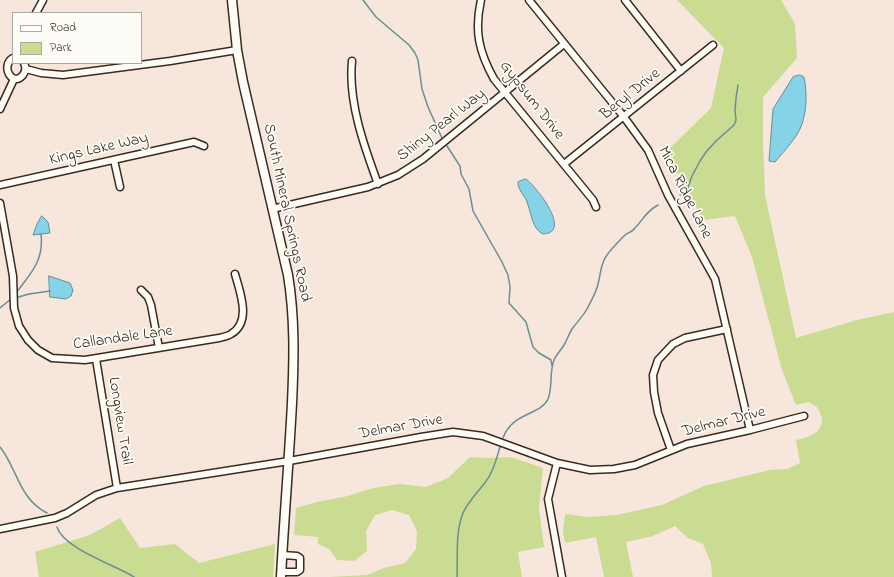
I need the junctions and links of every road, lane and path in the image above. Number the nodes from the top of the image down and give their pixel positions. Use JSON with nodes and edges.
{"nodes":[{"id":1,"x":43,"y":0,"type":"edge"},
{"id":2,"x":232,"y":0,"type":"edge"},
{"id":3,"x":481,"y":0,"type":"edge"},
{"id":4,"x":529,"y":0,"type":"edge"},
{"id":5,"x":625,"y":0,"type":"edge"},
{"id":6,"x":37,"y":12,"type":"edge"},
{"id":7,"x":564,"y":44,"type":"junction"},
{"id":8,"x":713,"y":45,"type":"dead end"},
{"id":9,"x":237,"y":50,"type":"junction"},
{"id":10,"x":12,"y":58,"type":"edge"},
{"id":11,"x":352,"y":61,"type":"dead end"},
{"id":12,"x":2,"y":66,"type":"edge"},
{"id":13,"x":25,"y":66,"type":"edge"},
{"id":14,"x":681,"y":71,"type":"junction"},
{"id":15,"x":14,"y":78,"type":"junction"},
{"id":16,"x":505,"y":93,"type":"junction"},
{"id":17,"x":0,"y":109,"type":"edge"},
{"id":18,"x":624,"y":117,"type":"junction"},
{"id":19,"x":204,"y":146,"type":"dead end"},
{"id":20,"x":114,"y":160,"type":"junction"},
{"id":21,"x":564,"y":164,"type":"junction"},
{"id":22,"x":378,"y":184,"type":"junction"},
{"id":23,"x":0,"y":185,"type":"edge"},
{"id":24,"x":120,"y":187,"type":"dead end"},
{"id":25,"x":0,"y":203,"type":"edge"},
{"id":26,"x":596,"y":207,"type":"dead end"},
{"id":27,"x":272,"y":209,"type":"junction"},
{"id":28,"x":235,"y":274,"type":"dead end"},
{"id":29,"x":141,"y":290,"type":"dead end"},
{"id":30,"x":727,"y":329,"type":"junction"},
{"id":31,"x":159,"y":348,"type":"junction"},
{"id":32,"x":96,"y":359,"type":"junction"},
{"id":33,"x":804,"y":416,"type":"dead end"},
{"id":34,"x":750,"y":430,"type":"junction"},
{"id":35,"x":671,"y":450,"type":"junction"},
{"id":36,"x":289,"y":461,"type":"junction"},
{"id":37,"x":557,"y":463,"type":"junction"},
{"id":38,"x":117,"y":488,"type":"junction"},
{"id":39,"x":0,"y":529,"type":"edge"},
{"id":40,"x":282,"y":555,"type":"junction"},
{"id":41,"x":281,"y":574,"type":"edge"},
{"id":42,"x":562,"y":577,"type":"edge"}],
"edges":[{"from":1,"to":6,"type":"street"},
{"from":2,"to":9,"type":"street","name":"South Mineral Springs Road"},
{"from":3,"to":16,"type":"street","name":"Gypsum Drive"},
{"from":4,"to":7,"type":"street","name":"Mica Ridge Lane"},
{"from":5,"to":14,"type":"street"},
{"from":7,"to":16,"type":"street","name":"Shiny Pearl Way"},
{"from":7,"to":18,"type":"street","name":"Mica Ridge Lane"},
{"from":8,"to":14,"type":"street","name":"Beryl Drive"},
{"from":9,"to":13,"type":"street"},
{"from":9,"to":27,"type":"street","name":"South Mineral Springs Road"},
{"from":10,"to":12,"type":"street"},
{"from":11,"to":22,"type":"street"},
{"from":12,"to":15,"type":"street"},
{"from":13,"to":15,"type":"street"},
{"from":14,"to":18,"type":"street","name":"Beryl Drive"},
{"from":15,"to":17,"type":"street"},
{"from":16,"to":21,"type":"street","name":"Gypsum Drive"},
{"from":16,"to":22,"type":"street","name":"Shiny Pearl Way"},
{"from":18,"to":21,"type":"street","name":"Beryl Drive"},
{"from":18,"to":30,"type":"street","name":"Mica Ridge Lane"},
{"from":19,"to":20,"type":"street","name":"Kings Lake Way"},
{"from":20,"to":23,"type":"street","name":"Kings Lake Way"},
{"from":20,"to":24,"type":"street"},
{"from":21,"to":26,"type":"street","name":"Gypsum Drive"},
{"from":22,"to":27,"type":"street","name":"Shiny Pearl Way"},
{"from":25,"to":32,"type":"street","name":"Callandale Lane"},
{"from":27,"to":36,"type":"street","name":"South Mineral Springs Road"},
{"from":28,"to":31,"type":"street","name":"Callandale Lane"},
{"from":29,"to":31,"type":"street"},
{"from":30,"to":34,"type":"street","name":"Mica Ridge Lane"},
{"from":30,"to":35,"type":"street"},
{"from":31,"to":32,"type":"street","name":"Callandale Lane"},
{"from":32,"to":38,"type":"street","name":"Longview Trail"},
{"from":33,"to":34,"type":"street","name":"Delmar Drive"},
{"from":34,"to":35,"type":"street","name":"Delmar Drive"},
{"from":35,"to":37,"type":"street","name":"Delmar Drive"},
{"from":36,"to":37,"type":"street","name":"Delmar Drive"},
{"from":36,"to":38,"type":"street","name":"Delmar Drive"},
{"from":36,"to":40,"type":"street","name":"South Mineral Springs Road"},
{"from":37,"to":42,"type":"street"},
{"from":38,"to":39,"type":"street","name":"Delmar Drive"},
{"from":40,"to":41,"type":"street","name":"South Mineral Springs Road"},
{"from":40,"to":41,"type":"street"}]}
